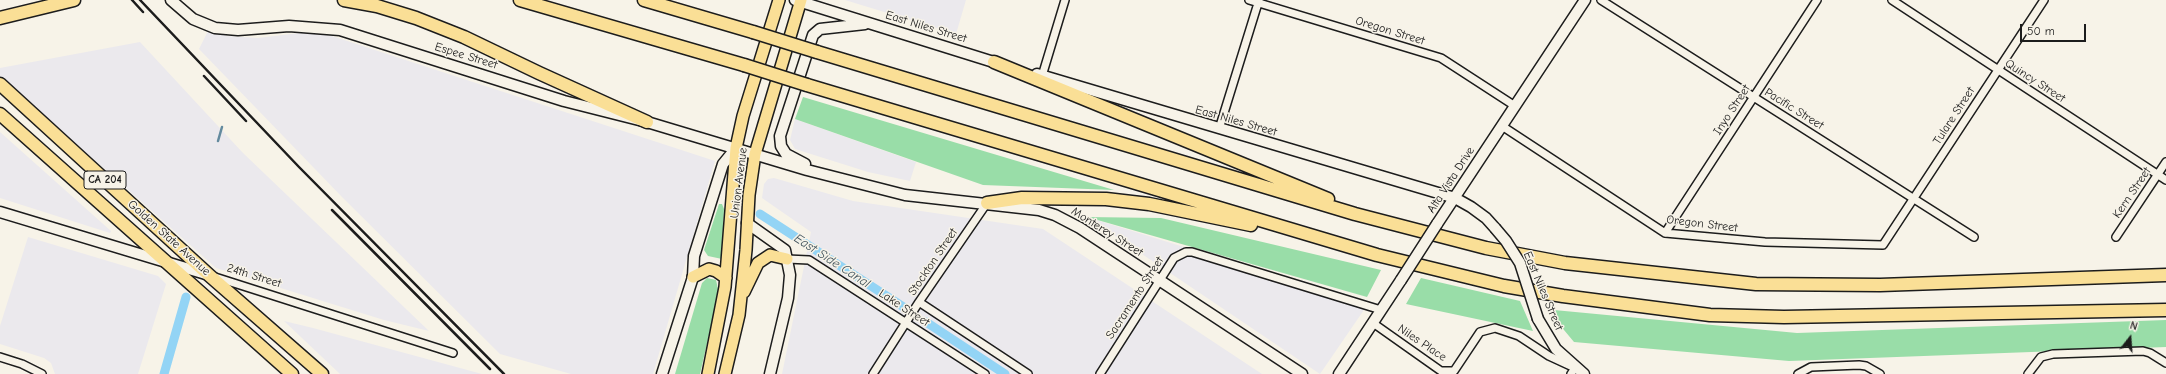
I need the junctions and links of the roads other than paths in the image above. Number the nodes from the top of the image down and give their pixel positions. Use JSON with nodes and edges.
{"nodes":[{"id":1,"x":74,"y":0,"type":"edge"},
{"id":2,"x":171,"y":0,"type":"edge"},
{"id":3,"x":344,"y":0,"type":"edge"},
{"id":4,"x":510,"y":0,"type":"edge"},
{"id":5,"x":644,"y":0,"type":"edge"},
{"id":6,"x":779,"y":0,"type":"edge"},
{"id":7,"x":799,"y":0,"type":"edge"},
{"id":8,"x":1065,"y":0,"type":"edge"},
{"id":9,"x":1249,"y":0,"type":"edge"},
{"id":10,"x":1585,"y":0,"type":"edge"},
{"id":11,"x":1601,"y":0,"type":"edge"},
{"id":12,"x":1817,"y":0,"type":"edge"},
{"id":13,"x":1892,"y":0,"type":"edge"},
{"id":14,"x":2044,"y":0,"type":"edge"},
{"id":15,"x":524,"y":1,"type":"edge"},
{"id":16,"x":1258,"y":1,"type":"edge"},
{"id":17,"x":0,"y":18,"type":"edge"},
{"id":18,"x":869,"y":23,"type":"junction"},
{"id":19,"x":994,"y":62,"type":"junction"},
{"id":20,"x":1998,"y":70,"type":"junction"},
{"id":21,"x":1042,"y":76,"type":"junction"},
{"id":22,"x":0,"y":84,"type":"edge"},
{"id":23,"x":1754,"y":96,"type":"junction"},
{"id":24,"x":1515,"y":106,"type":"junction"},
{"id":25,"x":0,"y":114,"type":"edge"},
{"id":26,"x":647,"y":122,"type":"junction"},
{"id":27,"x":1502,"y":126,"type":"junction"},
{"id":28,"x":1219,"y":129,"type":"junction"},
{"id":29,"x":736,"y":148,"type":"junction"},
{"id":30,"x":755,"y":154,"type":"junction"},
{"id":31,"x":2166,"y":162,"type":"edge"},
{"id":32,"x":827,"y":175,"type":"junction"},
{"id":33,"x":2157,"y":175,"type":"junction"},
{"id":34,"x":2166,"y":180,"type":"edge"},
{"id":35,"x":1914,"y":197,"type":"junction"},
{"id":36,"x":1454,"y":198,"type":"junction"},
{"id":37,"x":987,"y":203,"type":"junction"},
{"id":38,"x":0,"y":212,"type":"edge"},
{"id":39,"x":1355,"y":214,"type":"junction"},
{"id":40,"x":747,"y":223,"type":"junction"},
{"id":41,"x":1665,"y":232,"type":"junction"},
{"id":42,"x":1974,"y":237,"type":"dead end"},
{"id":43,"x":2116,"y":237,"type":"dead end"},
{"id":44,"x":1315,"y":238,"type":"junction"},
{"id":45,"x":1883,"y":244,"type":"joint"},
{"id":46,"x":787,"y":260,"type":"junction"},
{"id":47,"x":168,"y":263,"type":"junction"},
{"id":48,"x":2166,"y":275,"type":"edge"},
{"id":49,"x":210,"y":276,"type":"junction"},
{"id":50,"x":693,"y":276,"type":"junction"},
{"id":51,"x":726,"y":278,"type":"junction"},
{"id":52,"x":1159,"y":280,"type":"junction"},
{"id":53,"x":740,"y":299,"type":"junction"},
{"id":54,"x":919,"y":302,"type":"junction"},
{"id":55,"x":1381,"y":310,"type":"junction"},
{"id":56,"x":2166,"y":310,"type":"edge"},
{"id":57,"x":906,"y":322,"type":"junction"},
{"id":58,"x":1373,"y":323,"type":"junction"},
{"id":59,"x":453,"y":352,"type":"dead end"},
{"id":60,"x":0,"y":357,"type":"edge"},
{"id":61,"x":2166,"y":363,"type":"edge"},
{"id":62,"x":1573,"y":371,"type":"edge"},
{"id":63,"x":1801,"y":372,"type":"edge"},
{"id":64,"x":42,"y":374,"type":"edge"},
{"id":65,"x":292,"y":374,"type":"edge"},
{"id":66,"x":322,"y":374,"type":"edge"},
{"id":67,"x":662,"y":374,"type":"edge"},
{"id":68,"x":708,"y":374,"type":"edge"},
{"id":69,"x":725,"y":374,"type":"edge"},
{"id":70,"x":770,"y":374,"type":"edge"},
{"id":71,"x":873,"y":374,"type":"edge"},
{"id":72,"x":985,"y":374,"type":"edge"},
{"id":73,"x":1028,"y":374,"type":"edge"},
{"id":74,"x":1100,"y":374,"type":"edge"},
{"id":75,"x":1302,"y":374,"type":"edge"},
{"id":76,"x":1339,"y":374,"type":"edge"},
{"id":77,"x":1584,"y":374,"type":"edge"},
{"id":78,"x":1880,"y":374,"type":"edge"},
{"id":79,"x":2028,"y":374,"type":"edge"}],
"edges":[{"from":1,"to":17,"type":"highway"},
{"from":2,"to":26,"type":"main road","name":"Espee Street"},
{"from":3,"to":26,"type":"highway"},
{"from":4,"to":15,"type":"highway"},
{"from":5,"to":39,"type":"highway","bridge":true},
{"from":6,"to":29,"type":"main road","name":"Union Avenue"},
{"from":7,"to":18,"type":"main road","name":"East Niles Street"},
{"from":7,"to":30,"type":"main road","name":"Union Avenue"},
{"from":8,"to":21,"type":"street"},
{"from":9,"to":16,"type":"street","name":"Oregon Street"},
{"from":10,"to":24,"type":"main road","name":"Alta Vista Drive"},
{"from":11,"to":23,"type":"street","name":"Pacific Street"},
{"from":12,"to":23,"type":"street","name":"Inyo Street"},
{"from":13,"to":20,"type":"street","name":"Quincy Street"},
{"from":14,"to":20,"type":"street","name":"Tulare Street"},
{"from":15,"to":44,"type":"highway","bridge":true},
{"from":16,"to":24,"type":"street","name":"Oregon Street"},
{"from":16,"to":28,"type":"street"},
{"from":18,"to":19,"type":"main road","name":"East Niles Street"},
{"from":18,"to":32,"type":"main road"},
{"from":19,"to":21,"type":"main road","name":"East Niles Street"},
{"from":19,"to":39,"type":"highway"},
{"from":20,"to":33,"type":"street","name":"Quincy Street"},
{"from":20,"to":35,"type":"street","name":"Tulare Street"},
{"from":21,"to":28,"type":"main road","name":"East Niles Street"},
{"from":22,"to":49,"type":"highway","name":"Golden State Avenue","number":"CA 204"},
{"from":23,"to":35,"type":"street","name":"Pacific Street"},
{"from":23,"to":41,"type":"street","name":"Inyo Street"},
{"from":24,"to":27,"type":"main road","name":"Alta Vista Drive"},
{"from":25,"to":47,"type":"highway","name":"Golden State Avenue","number":"CA 204"},
{"from":26,"to":29,"type":"main road","name":"Espee Street"},
{"from":27,"to":36,"type":"main road","name":"Alta Vista Drive"},
{"from":27,"to":41,"type":"street","name":"Oregon Street"},
{"from":28,"to":36,"type":"main road","name":"East Niles Street"},
{"from":29,"to":30,"type":"main road","name":"Espee Street"},
{"from":29,"to":50,"type":"main road","name":"Union Avenue"},
{"from":29,"to":51,"type":"main road","name":"Union Avenue"},
{"from":30,"to":32,"type":"main road","name":"Monterey Street"},
{"from":30,"to":40,"type":"main road","name":"Union Avenue"},
{"from":31,"to":33,"type":"street","name":"Kern Street"},
{"from":32,"to":37,"type":"main road","name":"Monterey Street"},
{"from":33,"to":34,"type":"street","name":"Quincy Street"},
{"from":33,"to":43,"type":"street","name":"Kern Street"},
{"from":35,"to":42,"type":"street","name":"Pacific Street"},
{"from":35,"to":45,"type":"street","name":"Tulare Street"},
{"from":36,"to":55,"type":"main road","name":"Alta Vista Drive","bridge":true},
{"from":36,"to":62,"type":"main road","name":"East Niles Street","bridge":true},
{"from":37,"to":44,"type":"highway"},
{"from":37,"to":52,"type":"main road","name":"Monterey Street"},
{"from":37,"to":54,"type":"street","name":"Stockton Street"},
{"from":38,"to":47,"type":"main road","name":"24th Street"},
{"from":39,"to":48,"type":"highway"},
{"from":40,"to":46,"type":"main road"},
{"from":40,"to":53,"type":"main road","name":"Union Avenue"},
{"from":41,"to":45,"type":"street","name":"Oregon Street"},
{"from":44,"to":56,"type":"highway"},
{"from":46,"to":53,"type":"main road"},
{"from":46,"to":57,"type":"street","name":"Lake Street"},
{"from":46,"to":70,"type":"main road"},
{"from":47,"to":49,"type":"main road","name":"24th Street"},
{"from":47,"to":65,"type":"highway","name":"Golden State Avenue","number":"CA 204"},
{"from":49,"to":59,"type":"street","name":"24th Street"},
{"from":49,"to":66,"type":"highway","name":"Golden State Avenue","number":"CA 204"},
{"from":50,"to":51,"type":"main road"},
{"from":50,"to":67,"type":"main road","name":"Union Avenue"},
{"from":51,"to":68,"type":"main road","name":"Union Avenue"},
{"from":52,"to":55,"type":"street","name":"Sacramento Street"},
{"from":52,"to":74,"type":"street","name":"Sacramento Street"},
{"from":52,"to":75,"type":"main road","name":"Monterey Street"},
{"from":53,"to":69,"type":"main road","name":"Union Avenue"},
{"from":54,"to":57,"type":"street","name":"Stockton Street"},
{"from":54,"to":73,"type":"street","name":"Lake Street"},
{"from":55,"to":58,"type":"main road","name":"Alta Vista Drive"},
{"from":57,"to":71,"type":"street","name":"Stockton Street"},
{"from":57,"to":72,"type":"street","name":"Lake Street"},
{"from":58,"to":62,"type":"street","name":"Niles Place"},
{"from":58,"to":76,"type":"main road","name":"Alta Vista Drive"},
{"from":60,"to":64,"type":"street"},
{"from":61,"to":79,"type":"street"},
{"from":62,"to":77,"type":"main road","name":"East Niles Street"},
{"from":63,"to":78,"type":"street"}]}
